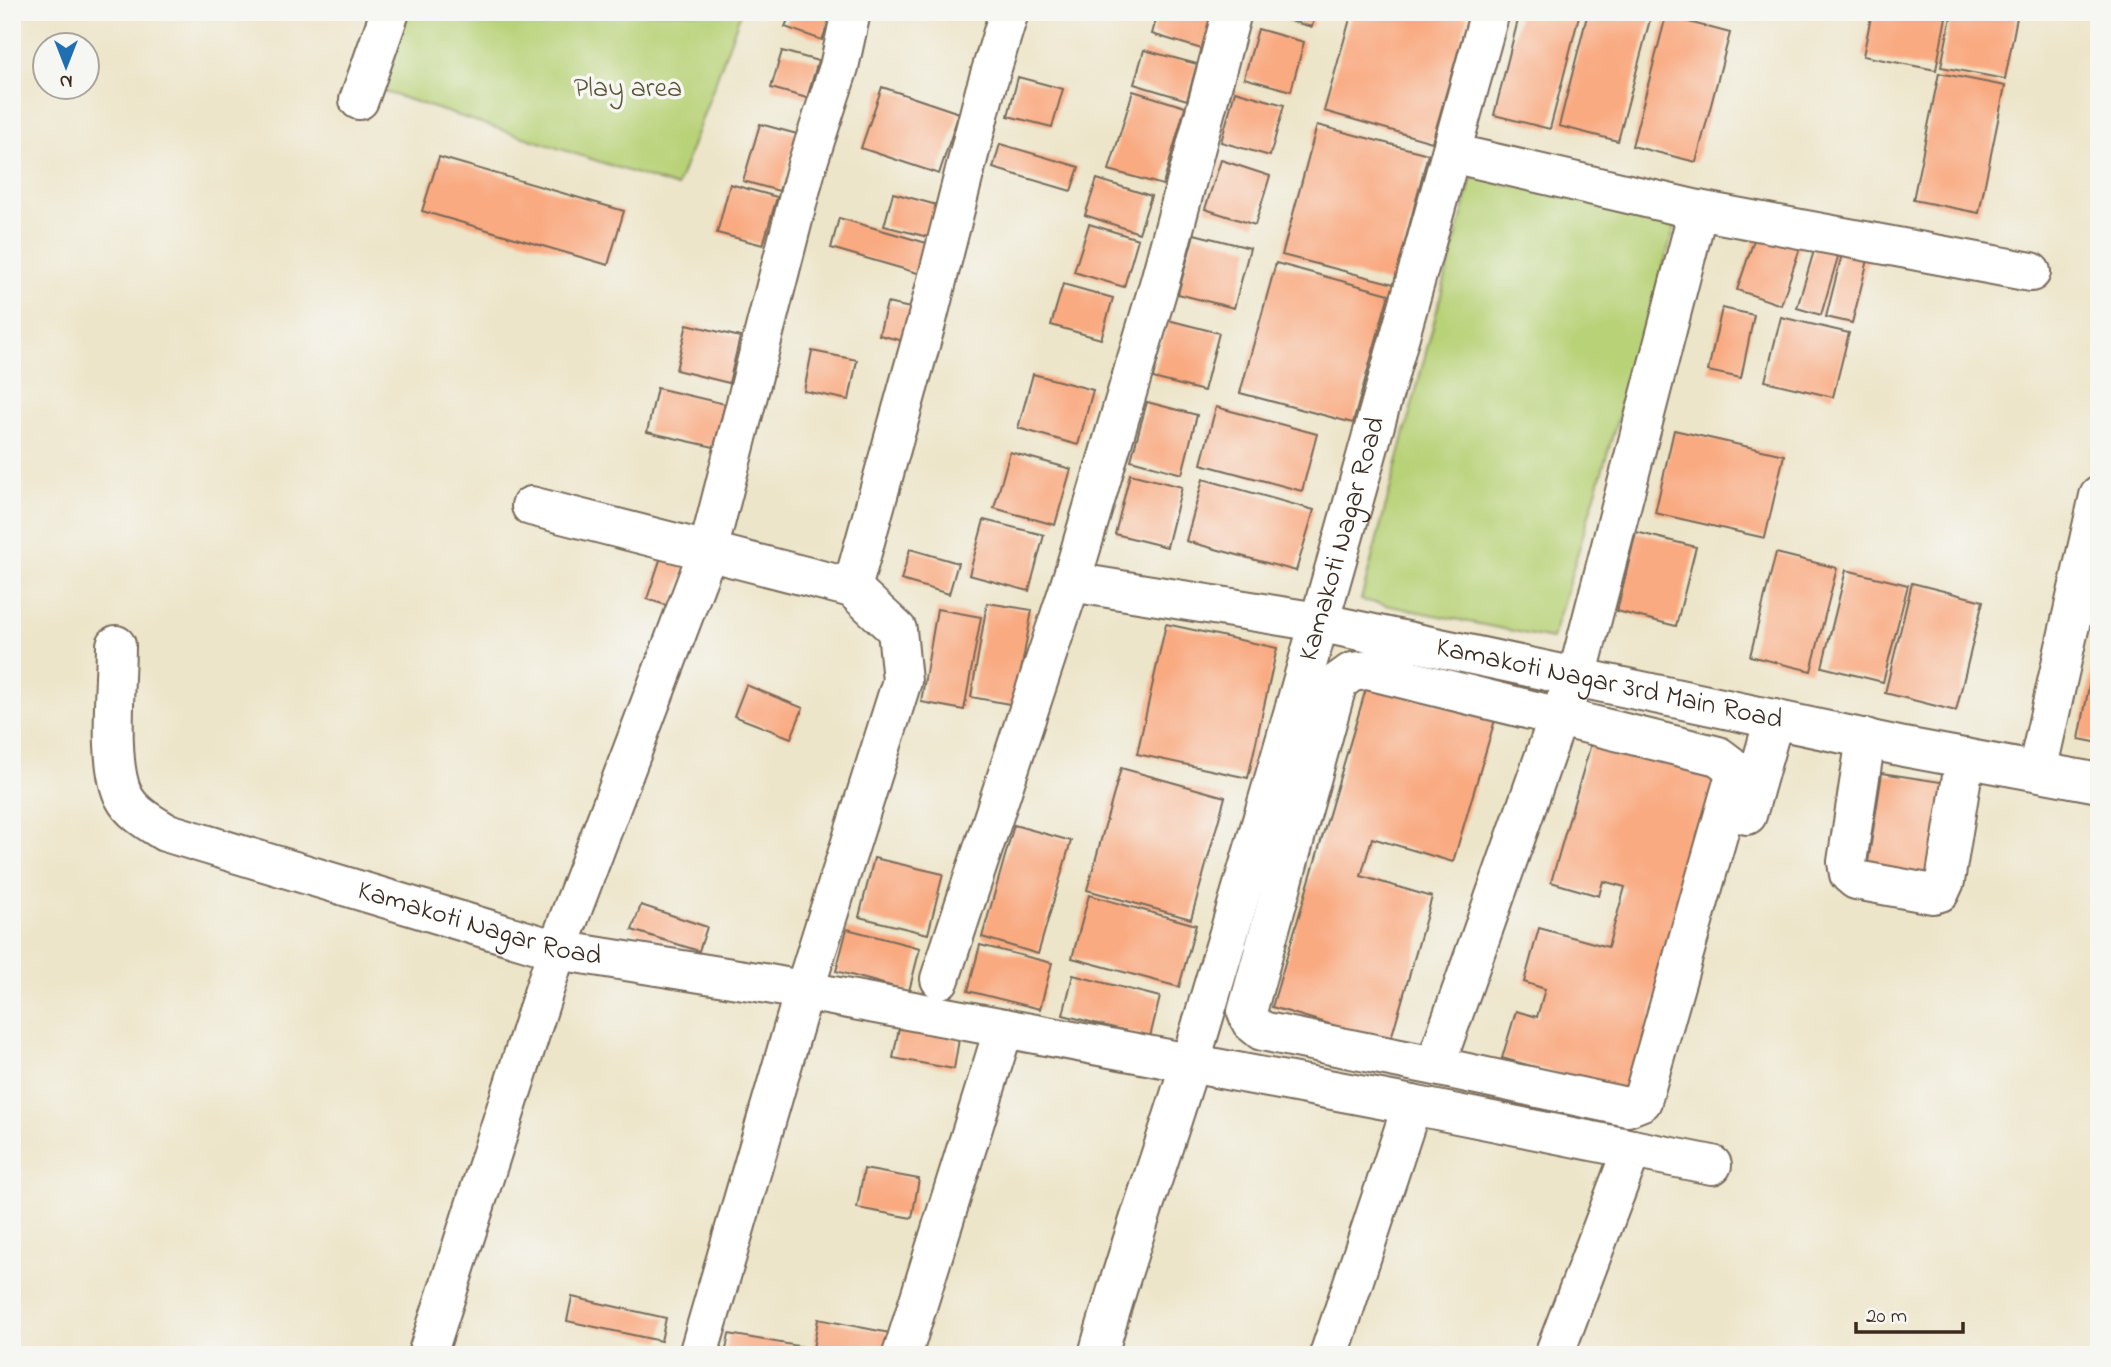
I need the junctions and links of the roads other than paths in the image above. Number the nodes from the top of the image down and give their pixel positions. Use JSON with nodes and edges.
{"nodes":[{"id":1,"x":390,"y":12,"type":"edge"},
{"id":2,"x":851,"y":12,"type":"edge"},
{"id":3,"x":1009,"y":12,"type":"edge"},
{"id":4,"x":1232,"y":12,"type":"edge"},
{"id":5,"x":1490,"y":12,"type":"edge"},
{"id":6,"x":359,"y":100,"type":"dead end"},
{"id":7,"x":1451,"y":153,"type":"junction"},
{"id":8,"x":1698,"y":210,"type":"junction"},
{"id":9,"x":2031,"y":272,"type":"dead end"},
{"id":10,"x":2099,"y":496,"type":"edge"},
{"id":11,"x":531,"y":506,"type":"dead end"},
{"id":12,"x":708,"y":551,"type":"junction"},
{"id":13,"x":1071,"y":582,"type":"junction"},
{"id":14,"x":852,"y":588,"type":"junction"},
{"id":15,"x":1318,"y":622,"type":"junction"},
{"id":16,"x":116,"y":645,"type":"dead end"},
{"id":17,"x":1577,"y":677,"type":"junction"},
{"id":18,"x":1559,"y":715,"type":"junction"},
{"id":19,"x":1774,"y":719,"type":"junction"},
{"id":20,"x":1866,"y":738,"type":"junction"},
{"id":21,"x":1965,"y":758,"type":"junction"},
{"id":22,"x":2037,"y":771,"type":"junction"},
{"id":23,"x":2099,"y":783,"type":"edge"},
{"id":24,"x":557,"y":950,"type":"junction"},
{"id":25,"x":940,"y":979,"type":"dead end"},
{"id":26,"x":804,"y":991,"type":"junction"},
{"id":27,"x":1004,"y":1028,"type":"junction"},
{"id":28,"x":1190,"y":1063,"type":"junction"},
{"id":29,"x":1435,"y":1066,"type":"junction"},
{"id":30,"x":1671,"y":1083,"type":"dead end"},
{"id":31,"x":1412,"y":1105,"type":"junction"},
{"id":32,"x":1632,"y":1149,"type":"junction"},
{"id":33,"x":1712,"y":1165,"type":"dead end"},
{"id":34,"x":426,"y":1355,"type":"edge"},
{"id":35,"x":698,"y":1355,"type":"edge"},
{"id":36,"x":902,"y":1355,"type":"edge"},
{"id":37,"x":1098,"y":1355,"type":"edge"},
{"id":38,"x":1329,"y":1355,"type":"edge"},
{"id":39,"x":1553,"y":1355,"type":"edge"}],
"edges":[{"from":1,"to":6,"type":"street"},
{"from":2,"to":12,"type":"street"},
{"from":3,"to":14,"type":"street"},
{"from":4,"to":13,"type":"street"},
{"from":5,"to":7,"type":"street","name":"Kamakoti Nagar Road"},
{"from":7,"to":8,"type":"street"},
{"from":7,"to":15,"type":"street","name":"Kamakoti Nagar Road"},
{"from":8,"to":9,"type":"street"},
{"from":8,"to":17,"type":"street"},
{"from":10,"to":22,"type":"street"},
{"from":11,"to":12,"type":"street"},
{"from":12,"to":14,"type":"street"},
{"from":12,"to":24,"type":"street"},
{"from":13,"to":15,"type":"street","name":"Kamakoti Nagar 3rd Main Road"},
{"from":13,"to":25,"type":"street"},
{"from":14,"to":26,"type":"street"},
{"from":15,"to":17,"type":"street","name":"Kamakoti Nagar 3rd Main Road"},
{"from":15,"to":28,"type":"street","name":"Kamakoti Nagar Road"},
{"from":16,"to":24,"type":"street","name":"Kamakoti Nagar Road"},
{"from":17,"to":18,"type":"street"},
{"from":17,"to":19,"type":"street","name":"Kamakoti Nagar 3rd Main Road"},
{"from":18,"to":29,"type":"street"},
{"from":18,"to":29,"type":"street"},
{"from":18,"to":29,"type":"street"},
{"from":19,"to":20,"type":"street","name":"Kamakoti Nagar 3rd Main Road"},
{"from":19,"to":30,"type":"street"},
{"from":20,"to":21,"type":"street","name":"Kamakoti Nagar 3rd Main Road"},
{"from":20,"to":21,"type":"street"},
{"from":21,"to":22,"type":"street","name":"Kamakoti Nagar 3rd Main Road"},
{"from":22,"to":23,"type":"street","name":"Kamakoti Nagar 3rd Main Road"},
{"from":24,"to":26,"type":"street","name":"Kamakoti Nagar Road"},
{"from":24,"to":34,"type":"street"},
{"from":26,"to":27,"type":"street","name":"Kamakoti Nagar Road"},
{"from":26,"to":35,"type":"street"},
{"from":27,"to":28,"type":"street","name":"Kamakoti Nagar Road"},
{"from":27,"to":36,"type":"street"},
{"from":28,"to":31,"type":"street","name":"Kamakoti Nagar Road"},
{"from":28,"to":37,"type":"street","name":"Kamakoti Nagar Road"},
{"from":31,"to":32,"type":"street","name":"Kamakoti Nagar Road"},
{"from":31,"to":38,"type":"street"},
{"from":32,"to":33,"type":"street","name":"Kamakoti Nagar Road"},
{"from":32,"to":39,"type":"street"}]}
